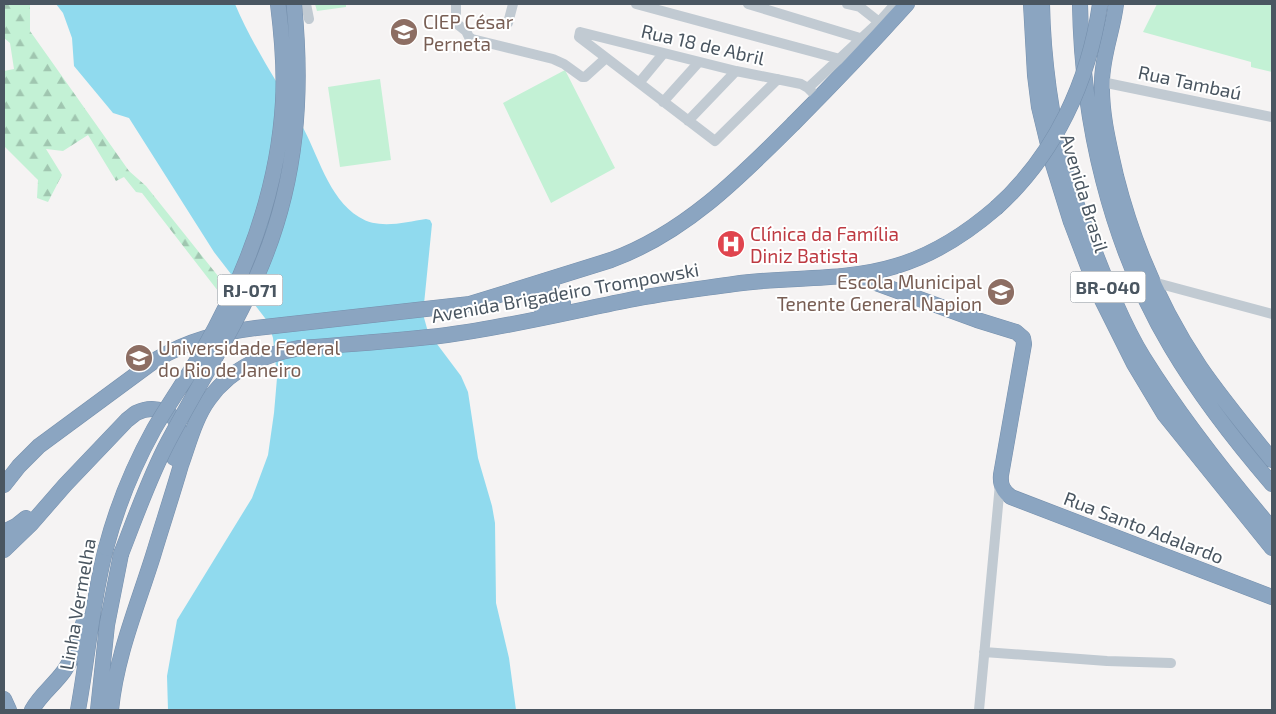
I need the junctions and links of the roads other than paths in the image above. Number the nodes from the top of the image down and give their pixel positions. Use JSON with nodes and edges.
{"nodes":[{"id":1,"x":278,"y":4,"type":"edge"},
{"id":2,"x":294,"y":4,"type":"edge"},
{"id":3,"x":306,"y":4,"type":"edge"},
{"id":4,"x":456,"y":4,"type":"edge"},
{"id":5,"x":513,"y":4,"type":"edge"},
{"id":6,"x":636,"y":4,"type":"edge"},
{"id":7,"x":748,"y":4,"type":"edge"},
{"id":8,"x":847,"y":4,"type":"edge"},
{"id":9,"x":895,"y":4,"type":"edge"},
{"id":10,"x":907,"y":4,"type":"edge"},
{"id":11,"x":1031,"y":4,"type":"edge"},
{"id":12,"x":1042,"y":4,"type":"edge"},
{"id":13,"x":1080,"y":4,"type":"edge"},
{"id":14,"x":1100,"y":4,"type":"edge"},
{"id":15,"x":1116,"y":4,"type":"edge"},
{"id":16,"x":1124,"y":4,"type":"edge"},
{"id":17,"x":861,"y":6,"type":"edge"},
{"id":18,"x":309,"y":19,"type":"dead end"},
{"id":19,"x":878,"y":22,"type":"junction"},
{"id":20,"x":508,"y":23,"type":"dead end"},
{"id":21,"x":867,"y":41,"type":"junction"},
{"id":22,"x":1108,"y":45,"type":"junction"},
{"id":23,"x":663,"y":54,"type":"junction"},
{"id":24,"x":606,"y":58,"type":"junction"},
{"id":25,"x":846,"y":61,"type":"junction"},
{"id":26,"x":699,"y":62,"type":"junction"},
{"id":27,"x":736,"y":71,"type":"junction"},
{"id":28,"x":778,"y":79,"type":"junction"},
{"id":29,"x":1102,"y":82,"type":"junction"},
{"id":30,"x":639,"y":83,"type":"junction"},
{"id":31,"x":813,"y":93,"type":"junction"},
{"id":32,"x":664,"y":102,"type":"junction"},
{"id":33,"x":1272,"y":116,"type":"edge"},
{"id":34,"x":688,"y":121,"type":"junction"},
{"id":35,"x":578,"y":270,"type":"junction"},
{"id":36,"x":852,"y":274,"type":"junction"},
{"id":37,"x":1154,"y":282,"type":"junction"},
{"id":38,"x":677,"y":292,"type":"junction"},
{"id":39,"x":1272,"y":314,"type":"edge"},
{"id":40,"x":1272,"y":460,"type":"edge"},
{"id":41,"x":1272,"y":484,"type":"edge"},
{"id":42,"x":4,"y":485,"type":"edge"},
{"id":43,"x":65,"y":485,"type":"junction"},
{"id":44,"x":1005,"y":489,"type":"junction"},
{"id":45,"x":998,"y":505,"type":"junction"},
{"id":46,"x":1272,"y":529,"type":"edge"},
{"id":47,"x":4,"y":532,"type":"edge"},
{"id":48,"x":159,"y":533,"type":"junction"},
{"id":49,"x":1272,"y":548,"type":"edge"},
{"id":50,"x":4,"y":550,"type":"edge"},
{"id":51,"x":97,"y":582,"type":"junction"},
{"id":52,"x":1272,"y":598,"type":"edge"},
{"id":53,"x":984,"y":652,"type":"junction"},
{"id":54,"x":1171,"y":663,"type":"dead end"},
{"id":55,"x":4,"y":698,"type":"edge"},
{"id":56,"x":9,"y":710,"type":"edge"},
{"id":57,"x":32,"y":710,"type":"edge"},
{"id":58,"x":78,"y":710,"type":"edge"},
{"id":59,"x":98,"y":710,"type":"edge"},
{"id":60,"x":111,"y":710,"type":"edge"},
{"id":61,"x":979,"y":710,"type":"edge"}],
"edges":[{"from":1,"to":51,"type":"highway","name":"Linha Vermelha","number":"RJ-071","bridge":true},
{"from":2,"to":59,"type":"highway","name":"Linha Vermelha","number":"RJ-071","bridge":true},
{"from":3,"to":18,"type":"street"},
{"from":4,"to":24,"type":"street"},
{"from":5,"to":20,"type":"street"},
{"from":6,"to":25,"type":"street"},
{"from":7,"to":21,"type":"street"},
{"from":8,"to":17,"type":"street"},
{"from":9,"to":19,"type":"street"},
{"from":10,"to":21,"type":"highway","name":"Avenida Brigadeiro Trompowski"},
{"from":11,"to":49,"type":"highway","name":"Avenida Brasil"},
{"from":12,"to":46,"type":"highway","name":"Avenida Brasil","number":"BR-040"},
{"from":13,"to":41,"type":"highway","name":"Avenida Brasil","number":"BR-040"},
{"from":14,"to":36,"type":"highway","name":"Avenida Brigadeiro Trompowski","bridge":true},
{"from":15,"to":22,"type":"highway","name":"Avenida Brasil"},
{"from":16,"to":22,"type":"street"},
{"from":17,"to":19,"type":"street"},
{"from":19,"to":21,"type":"street"},
{"from":21,"to":25,"type":"highway","name":"Avenida Brigadeiro Trompowski"},
{"from":22,"to":29,"type":"highway","name":"Avenida Brasil"},
{"from":23,"to":24,"type":"street","name":"Rua 18 de Abril"},
{"from":23,"to":26,"type":"street","name":"Rua 18 de Abril"},
{"from":23,"to":30,"type":"street"},
{"from":24,"to":30,"type":"street"},
{"from":25,"to":31,"type":"highway","name":"Avenida Brigadeiro Trompowski"},
{"from":26,"to":27,"type":"street","name":"Rua 18 de Abril"},
{"from":26,"to":32,"type":"street"},
{"from":27,"to":28,"type":"street","name":"Rua 18 de Abril"},
{"from":27,"to":34,"type":"street"},
{"from":28,"to":31,"type":"street","name":"Rua 18 de Abril"},
{"from":28,"to":34,"type":"street"},
{"from":29,"to":33,"type":"street","name":"Rua Tambaú"},
{"from":29,"to":37,"type":"highway","name":"Avenida Brasil"},
{"from":30,"to":32,"type":"street"},
{"from":31,"to":35,"type":"highway","name":"Avenida Brigadeiro Trompowski"},
{"from":32,"to":34,"type":"street"},
{"from":35,"to":38,"type":"highway"},
{"from":35,"to":42,"type":"highway","name":"Avenida Brigadeiro Trompowski"},
{"from":36,"to":38,"type":"highway","name":"Avenida Brigadeiro Trompowski"},
{"from":36,"to":44,"type":"highway"},
{"from":37,"to":39,"type":"street"},
{"from":37,"to":40,"type":"highway","name":"Avenida Brasil"},
{"from":38,"to":48,"type":"highway","name":"Avenida Brigadeiro Trompowski"},
{"from":43,"to":47,"type":"highway"},
{"from":43,"to":48,"type":"highway"},
{"from":43,"to":50,"type":"highway"},
{"from":44,"to":45,"type":"street"},
{"from":44,"to":45,"type":"street"},
{"from":44,"to":52,"type":"highway","name":"Rua Santo Adalardo"},
{"from":45,"to":53,"type":"street"},
{"from":48,"to":60,"type":"highway"},
{"from":51,"to":57,"type":"highway"},
{"from":51,"to":58,"type":"highway","name":"Linha Vermelha","number":"RJ-071"},
{"from":53,"to":54,"type":"street"},
{"from":53,"to":61,"type":"street"},
{"from":55,"to":56,"type":"highway"}]}
